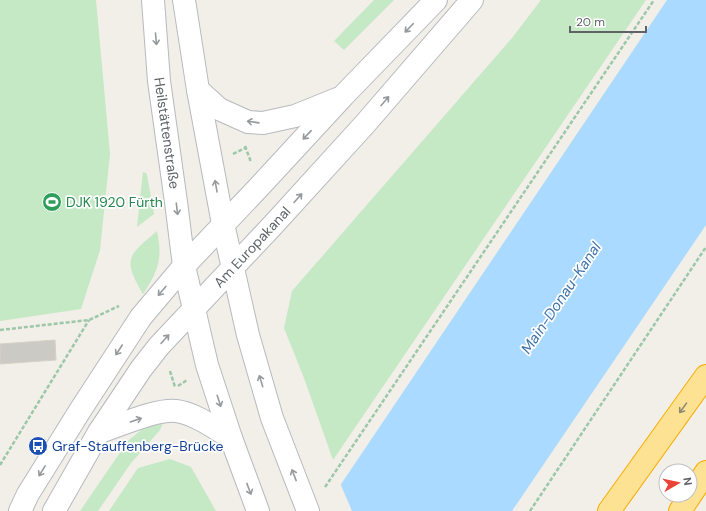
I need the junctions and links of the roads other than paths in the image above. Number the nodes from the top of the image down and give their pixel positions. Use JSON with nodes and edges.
{"nodes":[{"id":1,"x":153,"y":0,"type":"edge"},
{"id":2,"x":184,"y":0,"type":"edge"},
{"id":3,"x":436,"y":0,"type":"edge"},
{"id":4,"x":472,"y":0,"type":"edge"},
{"id":5,"x":198,"y":90,"type":"junction"},
{"id":6,"x":343,"y":96,"type":"junction"},
{"id":7,"x":223,"y":224,"type":"junction"},
{"id":8,"x":184,"y":266,"type":"junction"},
{"id":9,"x":232,"y":267,"type":"junction"},
{"id":10,"x":193,"y":308,"type":"junction"},
{"id":11,"x":706,"y":376,"type":"edge"},
{"id":12,"x":99,"y":432,"type":"junction"},
{"id":13,"x":231,"y":438,"type":"junction"},
{"id":14,"x":706,"y":472,"type":"edge"},
{"id":15,"x":615,"y":503,"type":"edge"},
{"id":16,"x":20,"y":511,"type":"edge"},
{"id":17,"x":54,"y":511,"type":"edge"},
{"id":18,"x":258,"y":511,"type":"edge"},
{"id":19,"x":308,"y":511,"type":"edge"},
{"id":20,"x":680,"y":511,"type":"edge"}],
"edges":[{"from":1,"to":8,"type":"main road","name":"Heilstättenstraße","one_way":true},
{"from":2,"to":5,"type":"main road"},
{"from":3,"to":6,"type":"main road","one_way":true},
{"from":9,"to":4,"type":"main road","name":"Am Europakanal","one_way":true},
{"from":6,"to":5,"type":"main road","one_way":true},
{"from":7,"to":5,"type":"main road","one_way":true},
{"from":6,"to":7,"type":"main road","one_way":true},
{"from":7,"to":8,"type":"main road"},
{"from":7,"to":9,"type":"main road"},
{"from":8,"to":10,"type":"main road","name":"Heilstättenstraße"},
{"from":8,"to":16,"type":"main road","one_way":true},
{"from":9,"to":10,"type":"main road","name":"Am Europakanal"},
{"from":19,"to":9,"type":"main road","one_way":true},
{"from":12,"to":10,"type":"main road","name":"Am Europakanal","one_way":true},
{"from":10,"to":13,"type":"main road","one_way":true},
{"from":11,"to":15,"type":"highway","one_way":true},
{"from":12,"to":13,"type":"main road","one_way":true},
{"from":12,"to":17,"type":"main road","name":"Am Europakanal"},
{"from":13,"to":18,"type":"main road","one_way":true},
{"from":14,"to":20,"type":"highway"}]}
